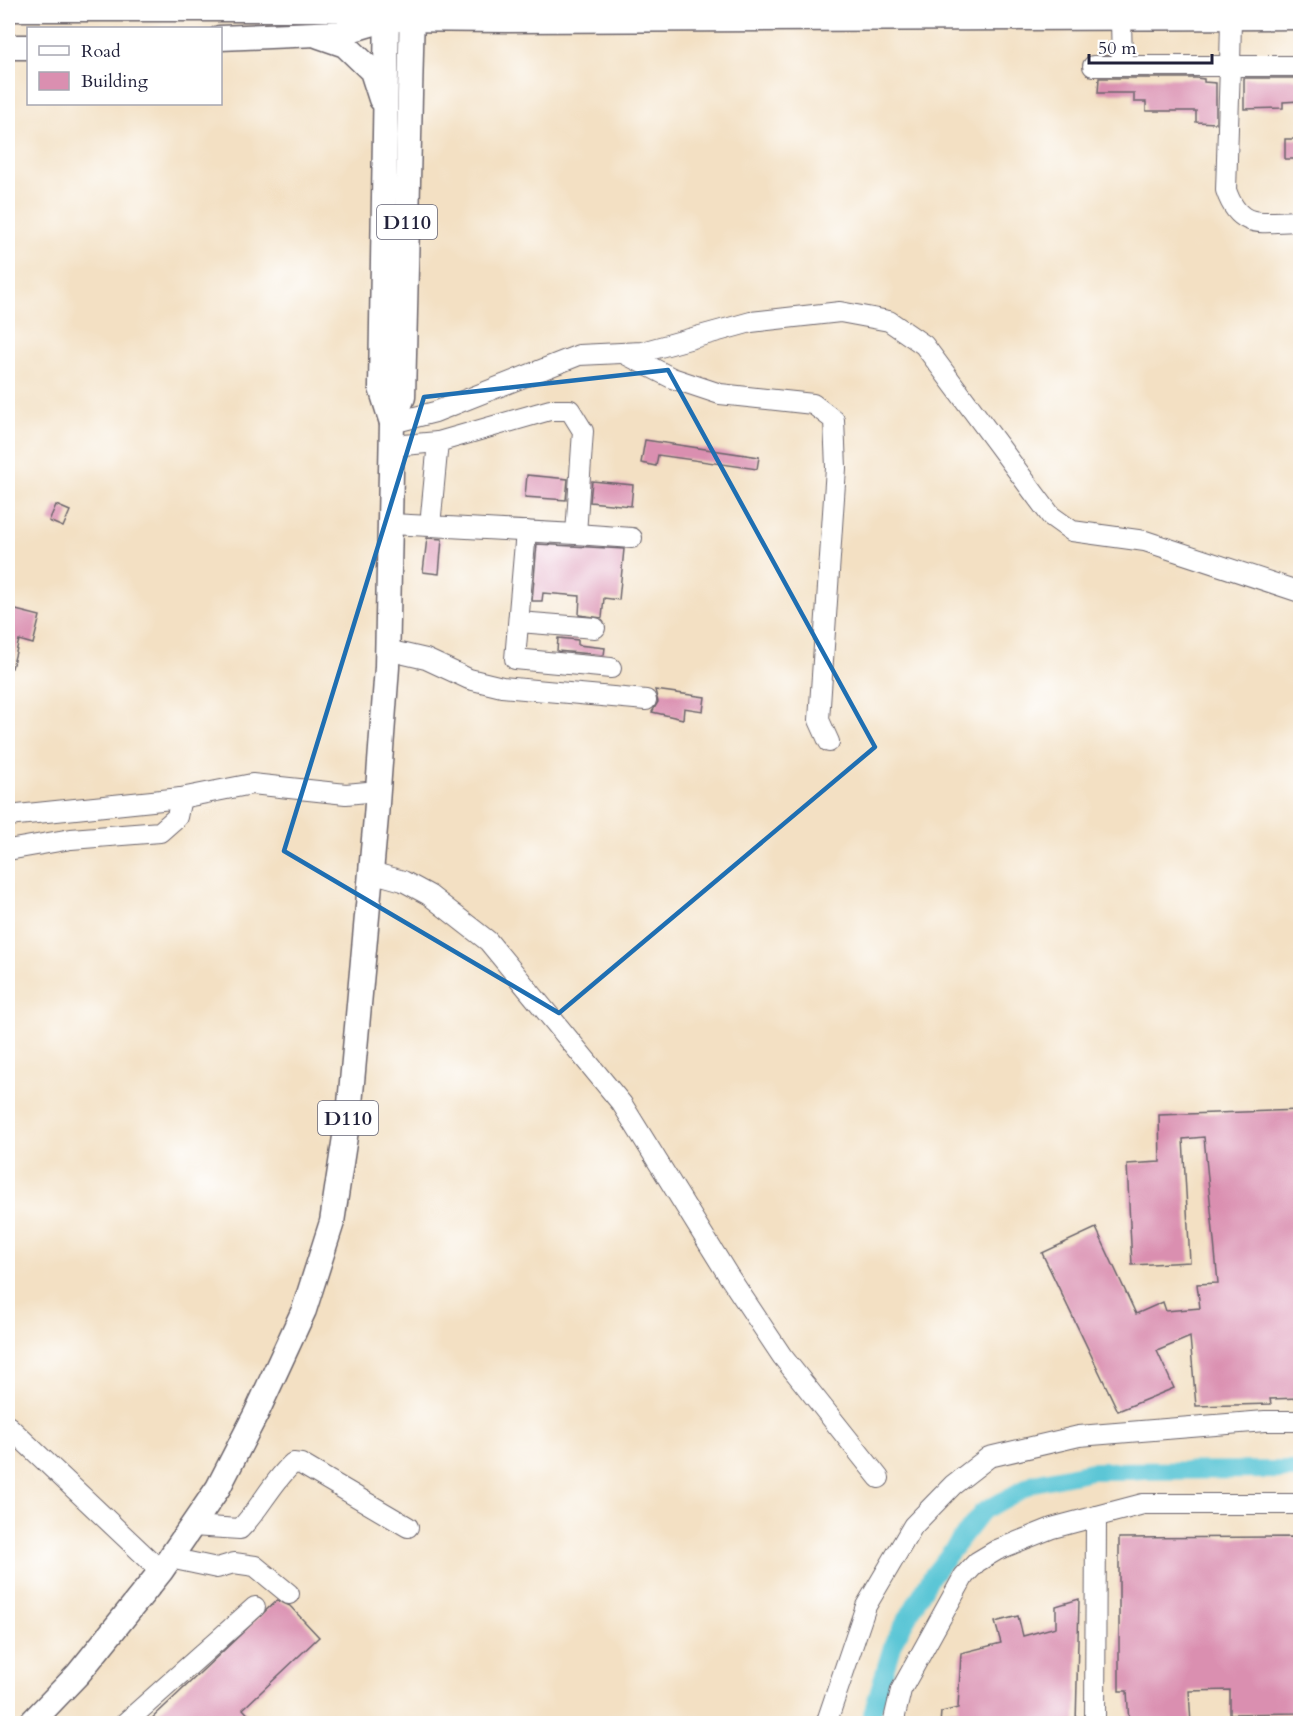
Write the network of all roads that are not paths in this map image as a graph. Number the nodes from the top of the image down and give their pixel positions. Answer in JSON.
{"nodes":[{"id":1,"x":313,"y":8,"type":"edge"},
{"id":2,"x":8,"y":9,"type":"edge"},
{"id":3,"x":387,"y":13,"type":"edge"},
{"id":4,"x":412,"y":13,"type":"edge"},
{"id":5,"x":1006,"y":13,"type":"edge"},
{"id":6,"x":1300,"y":17,"type":"edge"},
{"id":7,"x":1121,"y":18,"type":"junction"},
{"id":8,"x":1231,"y":18,"type":"junction"},
{"id":9,"x":314,"y":34,"type":"junction"},
{"id":10,"x":222,"y":39,"type":"edge"},
{"id":11,"x":27,"y":46,"type":"edge"},
{"id":12,"x":8,"y":47,"type":"edge"},
{"id":13,"x":1093,"y":66,"type":"dead end"},
{"id":14,"x":1122,"y":66,"type":"junction"},
{"id":15,"x":1230,"y":66,"type":"junction"},
{"id":16,"x":1300,"y":66,"type":"edge"},
{"id":17,"x":386,"y":112,"type":"junction"},
{"id":18,"x":1300,"y":221,"type":"edge"},
{"id":19,"x":625,"y":354,"type":"junction"},
{"id":20,"x":392,"y":434,"type":"junction"},
{"id":21,"x":438,"y":442,"type":"junction"},
{"id":22,"x":391,"y":524,"type":"junction"},
{"id":23,"x":430,"y":526,"type":"junction"},
{"id":24,"x":526,"y":531,"type":"junction"},
{"id":25,"x":576,"y":534,"type":"junction"},
{"id":26,"x":632,"y":538,"type":"dead end"},
{"id":27,"x":1300,"y":592,"type":"edge"},
{"id":28,"x":519,"y":622,"type":"junction"},
{"id":29,"x":596,"y":628,"type":"dead end"},
{"id":30,"x":387,"y":650,"type":"junction"},
{"id":31,"x":611,"y":668,"type":"dead end"},
{"id":32,"x":646,"y":700,"type":"dead end"},
{"id":33,"x":829,"y":742,"type":"dead end"},
{"id":34,"x":378,"y":791,"type":"junction"},
{"id":35,"x":181,"y":798,"type":"junction"},
{"id":36,"x":8,"y":816,"type":"edge"},
{"id":37,"x":8,"y":850,"type":"edge"},
{"id":38,"x":371,"y":872,"type":"junction"},
{"id":39,"x":1300,"y":1421,"type":"edge"},
{"id":40,"x":8,"y":1426,"type":"edge"},
{"id":41,"x":879,"y":1478,"type":"dead end"},
{"id":42,"x":1300,"y":1504,"type":"edge"},
{"id":43,"x":1096,"y":1516,"type":"junction"},
{"id":44,"x":192,"y":1526,"type":"junction"},
{"id":45,"x":408,"y":1527,"type":"dead end"},
{"id":46,"x":166,"y":1564,"type":"junction"},
{"id":47,"x":289,"y":1594,"type":"dead end"},
{"id":48,"x":255,"y":1607,"type":"dead end"},
{"id":49,"x":30,"y":1724,"type":"edge"},
{"id":50,"x":124,"y":1724,"type":"edge"},
{"id":51,"x":826,"y":1724,"type":"edge"},
{"id":52,"x":893,"y":1724,"type":"edge"},
{"id":53,"x":1095,"y":1724,"type":"edge"}],
"edges":[{"from":1,"to":2,"type":"main road"},
{"from":1,"to":3,"type":"main road"},
{"from":3,"to":4,"type":"main road"},
{"from":3,"to":9,"type":"main road"},
{"from":3,"to":17,"type":"main road","number":"D110"},
{"from":4,"to":5,"type":"main road"},
{"from":4,"to":20,"type":"main road","number":"D110"},
{"from":5,"to":7,"type":"main road"},
{"from":6,"to":8,"type":"main road"},
{"from":7,"to":8,"type":"main road"},
{"from":7,"to":14,"type":"street"},
{"from":8,"to":15,"type":"street"},
{"from":9,"to":10,"type":"main road"},
{"from":9,"to":17,"type":"main road"},
{"from":11,"to":12,"type":"main road"},
{"from":13,"to":14,"type":"street"},
{"from":14,"to":15,"type":"street"},
{"from":15,"to":16,"type":"street"},
{"from":15,"to":18,"type":"street"},
{"from":17,"to":20,"type":"main road","number":"D110"},
{"from":19,"to":20,"type":"street"},
{"from":19,"to":27,"type":"street"},
{"from":19,"to":33,"type":"street"},
{"from":20,"to":21,"type":"street"},
{"from":20,"to":22,"type":"main road","number":"D110"},
{"from":21,"to":23,"type":"street"},
{"from":21,"to":25,"type":"street"},
{"from":22,"to":23,"type":"street"},
{"from":22,"to":30,"type":"main road","number":"D110"},
{"from":23,"to":24,"type":"street"},
{"from":24,"to":25,"type":"street"},
{"from":24,"to":28,"type":"street"},
{"from":25,"to":26,"type":"street"},
{"from":28,"to":29,"type":"street"},
{"from":28,"to":31,"type":"street"},
{"from":30,"to":32,"type":"street"},
{"from":30,"to":34,"type":"main road","number":"D110"},
{"from":34,"to":35,"type":"street"},
{"from":34,"to":38,"type":"main road","number":"D110"},
{"from":35,"to":36,"type":"street"},
{"from":35,"to":37,"type":"street"},
{"from":38,"to":41,"type":"street"},
{"from":38,"to":44,"type":"main road","number":"D110"},
{"from":39,"to":51,"type":"street"},
{"from":40,"to":46,"type":"street"},
{"from":42,"to":43,"type":"street"},
{"from":43,"to":52,"type":"street"},
{"from":43,"to":53,"type":"street"},
{"from":44,"to":45,"type":"street"},
{"from":44,"to":46,"type":"main road","number":"D110"},
{"from":46,"to":47,"type":"street"},
{"from":46,"to":49,"type":"main road","number":"D110"},
{"from":48,"to":50,"type":"street"}]}
